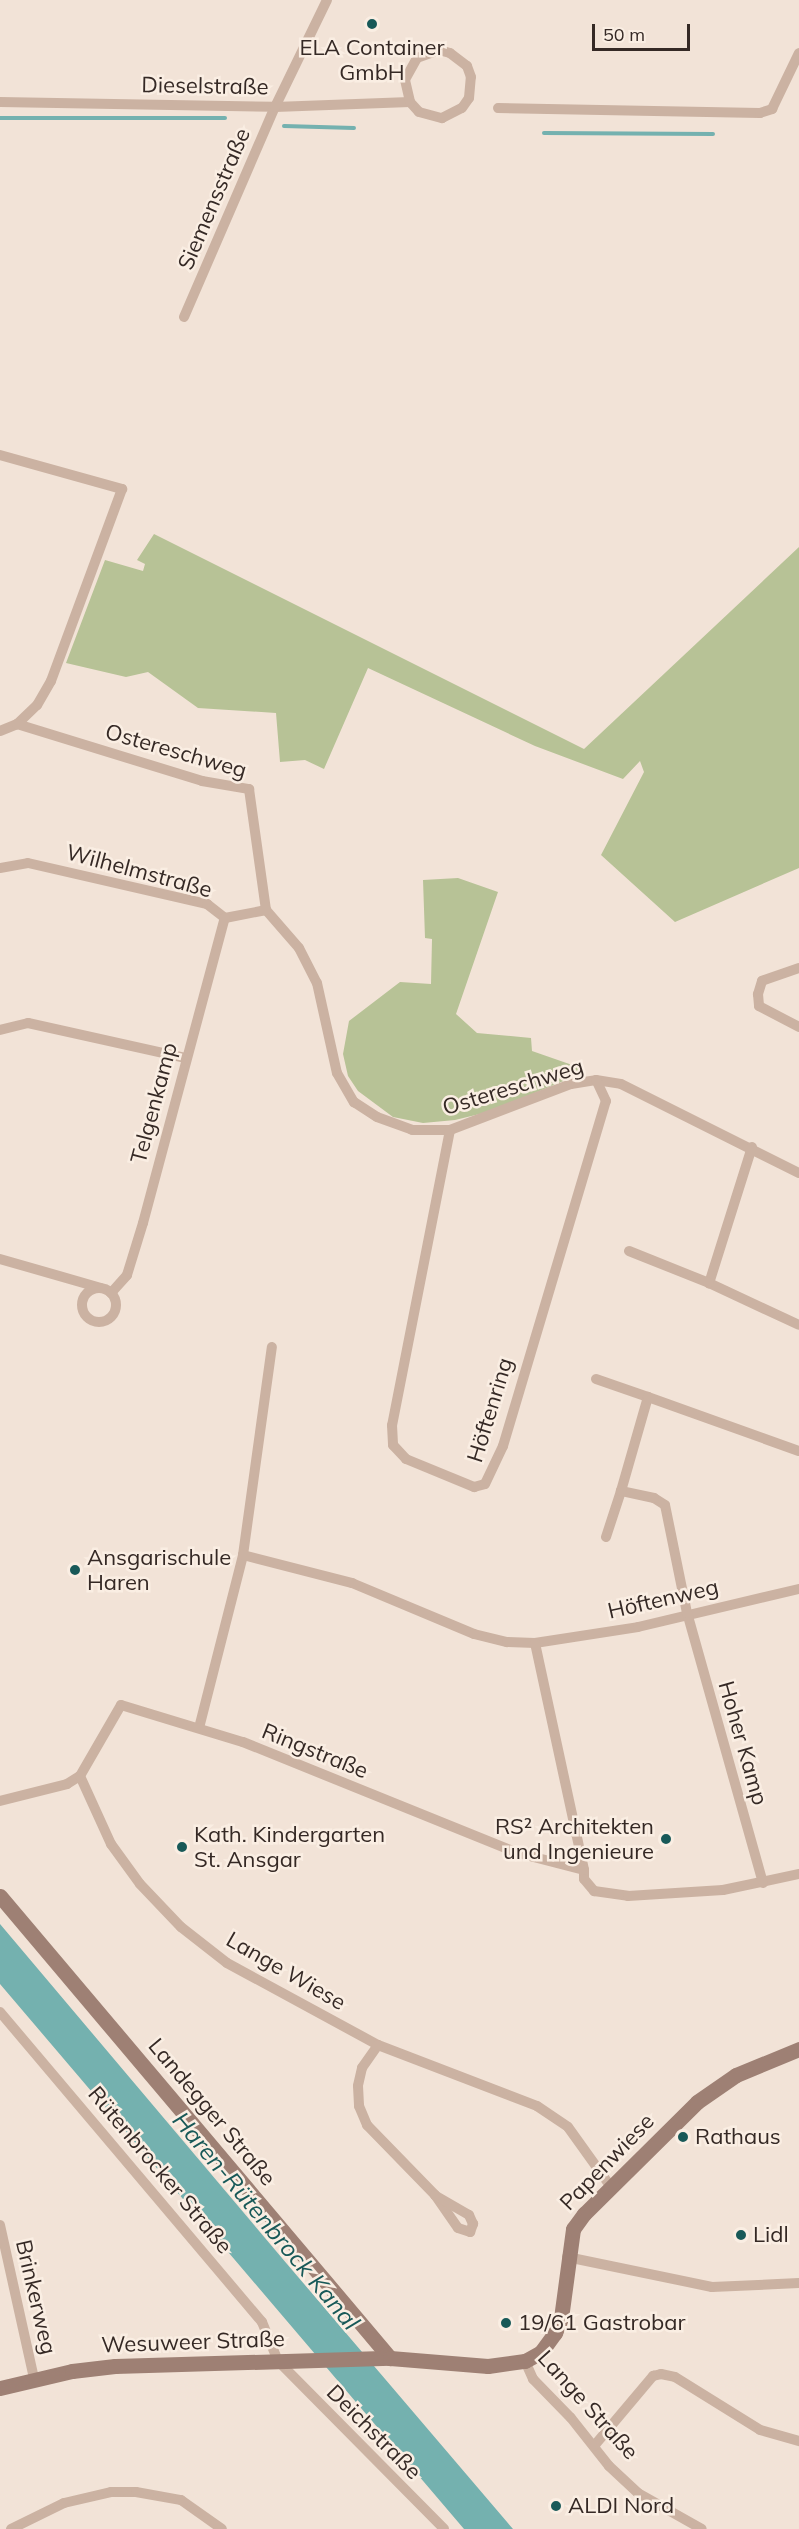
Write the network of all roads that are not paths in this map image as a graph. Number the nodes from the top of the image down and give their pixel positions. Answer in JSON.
{"nodes":[{"id":1,"x":327,"y":0,"type":"edge"},
{"id":2,"x":799,"y":53,"type":"edge"},
{"id":3,"x":0,"y":102,"type":"edge"},
{"id":4,"x":410,"y":102,"type":"junction"},
{"id":5,"x":275,"y":107,"type":"junction"},
{"id":6,"x":498,"y":108,"type":"dead end"},
{"id":7,"x":184,"y":317,"type":"dead end"},
{"id":8,"x":0,"y":455,"type":"edge"},
{"id":9,"x":17,"y":724,"type":"junction"},
{"id":10,"x":0,"y":731,"type":"edge"},
{"id":11,"x":0,"y":868,"type":"edge"},
{"id":12,"x":266,"y":910,"type":"junction"},
{"id":13,"x":225,"y":918,"type":"junction"},
{"id":14,"x":799,"y":968,"type":"edge"},
{"id":15,"x":799,"y":1027,"type":"edge"},
{"id":16,"x":0,"y":1030,"type":"edge"},
{"id":17,"x":186,"y":1058,"type":"junction"},
{"id":18,"x":596,"y":1080,"type":"junction"},
{"id":19,"x":450,"y":1130,"type":"junction"},
{"id":20,"x":752,"y":1147,"type":"junction"},
{"id":21,"x":799,"y":1173,"type":"edge"},
{"id":22,"x":629,"y":1251,"type":"dead end"},
{"id":23,"x":0,"y":1259,"type":"edge"},
{"id":24,"x":709,"y":1283,"type":"junction"},
{"id":25,"x":799,"y":1325,"type":"edge"},
{"id":26,"x":272,"y":1347,"type":"dead end"},
{"id":27,"x":596,"y":1379,"type":"dead end"},
{"id":28,"x":648,"y":1397,"type":"junction"},
{"id":29,"x":799,"y":1451,"type":"edge"},
{"id":30,"x":621,"y":1491,"type":"junction"},
{"id":31,"x":606,"y":1537,"type":"dead end"},
{"id":32,"x":243,"y":1555,"type":"junction"},
{"id":33,"x":799,"y":1589,"type":"edge"},
{"id":34,"x":687,"y":1613,"type":"junction"},
{"id":35,"x":536,"y":1643,"type":"junction"},
{"id":36,"x":199,"y":1728,"type":"junction"},
{"id":37,"x":80,"y":1776,"type":"junction"},
{"id":38,"x":0,"y":1801,"type":"edge"},
{"id":39,"x":584,"y":1870,"type":"junction"},
{"id":40,"x":799,"y":1874,"type":"edge"},
{"id":41,"x":763,"y":1883,"type":"junction"},
{"id":42,"x":0,"y":1896,"type":"edge"},
{"id":43,"x":0,"y":2012,"type":"edge"},
{"id":44,"x":378,"y":2044,"type":"junction"},
{"id":45,"x":799,"y":2049,"type":"edge"},
{"id":46,"x":611,"y":2187,"type":"junction"},
{"id":47,"x":435,"y":2195,"type":"dead end"},
{"id":48,"x":0,"y":2225,"type":"edge"},
{"id":49,"x":567,"y":2257,"type":"junction"},
{"id":50,"x":799,"y":2283,"type":"edge"},
{"id":51,"x":382,"y":2358,"type":"junction"},
{"id":52,"x":278,"y":2361,"type":"junction"},
{"id":53,"x":525,"y":2361,"type":"junction"},
{"id":54,"x":34,"y":2378,"type":"junction"},
{"id":55,"x":0,"y":2388,"type":"edge"},
{"id":56,"x":799,"y":2441,"type":"edge"},
{"id":57,"x":594,"y":2446,"type":"junction"},
{"id":58,"x":11,"y":2529,"type":"edge"},
{"id":59,"x":222,"y":2529,"type":"edge"},
{"id":60,"x":444,"y":2529,"type":"edge"},
{"id":61,"x":702,"y":2529,"type":"edge"}],
"edges":[{"from":1,"to":5,"type":"street","name":"Siemensstraße"},
{"from":2,"to":6,"type":"street"},
{"from":3,"to":5,"type":"street","name":"Dieselstraße"},
{"from":4,"to":4,"type":"street"},
{"from":4,"to":5,"type":"street","name":"Dieselstraße"},
{"from":5,"to":7,"type":"street","name":"Siemensstraße"},
{"from":8,"to":9,"type":"street"},
{"from":9,"to":10,"type":"street"},
{"from":9,"to":12,"type":"street","name":"Ostereschweg"},
{"from":11,"to":13,"type":"street","name":"Wilhelmstraße"},
{"from":12,"to":13,"type":"street","name":"Wilhelmstraße"},
{"from":12,"to":19,"type":"street","name":"Ostereschweg"},
{"from":13,"to":17,"type":"street","name":"Telgenkamp"},
{"from":14,"to":15,"type":"street"},
{"from":16,"to":17,"type":"street"},
{"from":17,"to":23,"type":"street","name":"Telgenkamp"},
{"from":18,"to":19,"type":"street","name":"Ostereschweg"},
{"from":18,"to":19,"type":"street","name":"Höftenring"},
{"from":18,"to":20,"type":"street","name":"Ostereschweg"},
{"from":20,"to":21,"type":"street","name":"Ostereschweg"},
{"from":20,"to":24,"type":"street"},
{"from":22,"to":24,"type":"street"},
{"from":24,"to":25,"type":"street"},
{"from":26,"to":32,"type":"street"},
{"from":27,"to":28,"type":"street"},
{"from":28,"to":29,"type":"street"},
{"from":28,"to":30,"type":"street"},
{"from":30,"to":31,"type":"street"},
{"from":30,"to":34,"type":"street","name":"Hoher Kamp"},
{"from":32,"to":35,"type":"street"},
{"from":32,"to":36,"type":"street"},
{"from":33,"to":34,"type":"street","name":"Höftenweg"},
{"from":34,"to":35,"type":"street","name":"Höftenweg"},
{"from":34,"to":41,"type":"street","name":"Hoher Kamp"},
{"from":35,"to":39,"type":"street"},
{"from":36,"to":37,"type":"street","name":"Ringstraße"},
{"from":36,"to":39,"type":"street","name":"Ringstraße"},
{"from":37,"to":38,"type":"street"},
{"from":37,"to":44,"type":"street","name":"Lange Wiese"},
{"from":39,"to":41,"type":"street"},
{"from":40,"to":41,"type":"street"},
{"from":42,"to":51,"type":"main road","name":"Landegger Straße"},
{"from":43,"to":52,"type":"street","name":"Rütenbrocker Straße"},
{"from":44,"to":46,"type":"street","name":"Lange Wiese"},
{"from":44,"to":47,"type":"street"},
{"from":45,"to":46,"type":"main road","name":"Papenwiese"},
{"from":46,"to":49,"type":"main road","name":"Papenwiese"},
{"from":48,"to":54,"type":"street","name":"Brinkerweg"},
{"from":49,"to":50,"type":"street"},
{"from":49,"to":53,"type":"main road","name":"Papenwiese"},
{"from":51,"to":52,"type":"main road","name":"Wesuweer Straße"},
{"from":51,"to":53,"type":"main road","name":"Lange Straße"},
{"from":52,"to":54,"type":"main road","name":"Wesuweer Straße"},
{"from":52,"to":60,"type":"street","name":"Deichstraße"},
{"from":53,"to":57,"type":"street","name":"Lange Straße"},
{"from":54,"to":55,"type":"main road","name":"Wesuweer Straße"},
{"from":56,"to":57,"type":"street"},
{"from":57,"to":61,"type":"street","name":"Lange Straße"},
{"from":58,"to":59,"type":"street"}]}
